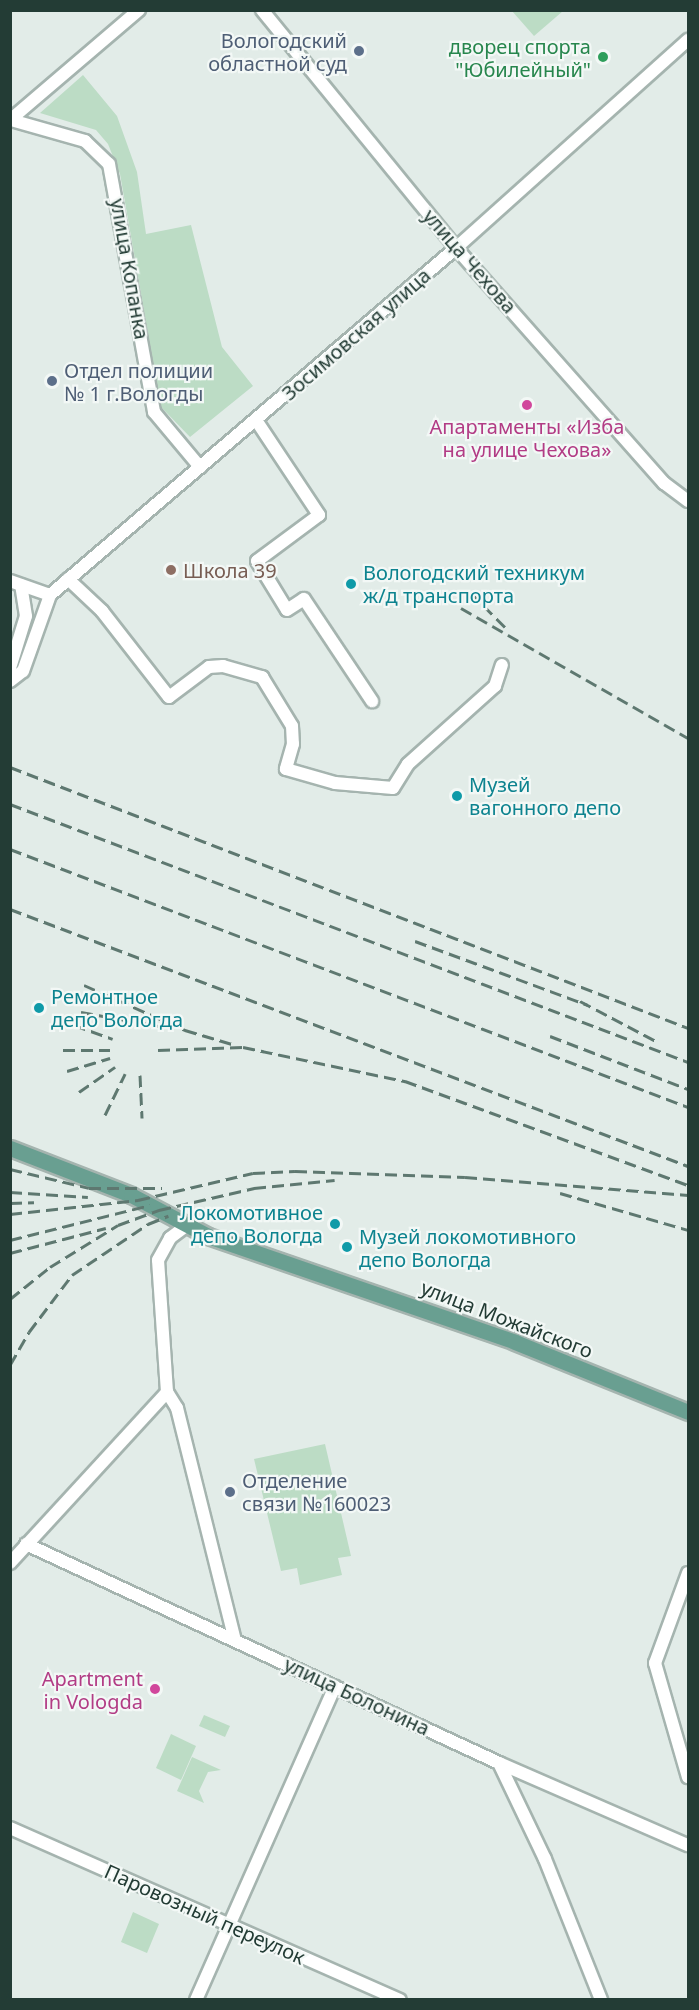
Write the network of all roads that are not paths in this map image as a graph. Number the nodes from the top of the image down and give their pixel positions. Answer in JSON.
{"nodes":[{"id":1,"x":139,"y":10,"type":"edge"},
{"id":2,"x":262,"y":10,"type":"edge"},
{"id":3,"x":688,"y":40,"type":"edge"},
{"id":4,"x":11,"y":120,"type":"edge"},
{"id":5,"x":456,"y":248,"type":"junction"},
{"id":6,"x":256,"y":420,"type":"junction"},
{"id":7,"x":201,"y":467,"type":"junction"},
{"id":8,"x":688,"y":501,"type":"edge"},
{"id":9,"x":68,"y":579,"type":"junction"},
{"id":10,"x":16,"y":583,"type":"edge"},
{"id":11,"x":50,"y":595,"type":"junction"},
{"id":12,"x":502,"y":665,"type":"dead end"},
{"id":13,"x":10,"y":668,"type":"edge"},
{"id":14,"x":10,"y":681,"type":"edge"},
{"id":15,"x":372,"y":701,"type":"dead end"},
{"id":16,"x":10,"y":1148,"type":"edge"},
{"id":17,"x":186,"y":1226,"type":"junction"},
{"id":18,"x":167,"y":1392,"type":"junction"},
{"id":19,"x":688,"y":1412,"type":"edge"},
{"id":20,"x":26,"y":1544,"type":"junction"},
{"id":21,"x":10,"y":1563,"type":"edge"},
{"id":22,"x":687,"y":1579,"type":"edge"},
{"id":23,"x":235,"y":1640,"type":"junction"},
{"id":24,"x":335,"y":1686,"type":"junction"},
{"id":25,"x":500,"y":1763,"type":"junction"},
{"id":26,"x":688,"y":1777,"type":"edge"},
{"id":27,"x":10,"y":1828,"type":"edge"},
{"id":28,"x":688,"y":1845,"type":"edge"},
{"id":29,"x":230,"y":1925,"type":"junction"},
{"id":30,"x":196,"y":2000,"type":"edge"},
{"id":31,"x":400,"y":2000,"type":"edge"},
{"id":32,"x":601,"y":2000,"type":"edge"}],
"edges":[{"from":1,"to":4,"type":"street"},
{"from":2,"to":5,"type":"street","name":"улица Чехова"},
{"from":3,"to":5,"type":"street","name":"Зосимовская улица"},
{"from":4,"to":7,"type":"street","name":"улица Копанка"},
{"from":5,"to":6,"type":"street","name":"Зосимовская улица"},
{"from":5,"to":8,"type":"street","name":"улица Чехова"},
{"from":6,"to":7,"type":"street","name":"Зосимовская улица"},
{"from":6,"to":15,"type":"street"},
{"from":7,"to":9,"type":"street","name":"Зосимовская улица"},
{"from":9,"to":11,"type":"street","name":"Зосимовская улица"},
{"from":9,"to":12,"type":"street"},
{"from":10,"to":11,"type":"street"},
{"from":10,"to":13,"type":"street"},
{"from":11,"to":14,"type":"street"},
{"from":16,"to":17,"type":"main road","name":"улица Можайского"},
{"from":17,"to":18,"type":"street"},
{"from":17,"to":19,"type":"main road","name":"улица Можайского"},
{"from":18,"to":20,"type":"street"},
{"from":18,"to":23,"type":"street"},
{"from":20,"to":21,"type":"street"},
{"from":20,"to":23,"type":"street","name":"улица Болонина"},
{"from":22,"to":26,"type":"street"},
{"from":23,"to":24,"type":"street","name":"улица Болонина"},
{"from":24,"to":25,"type":"street","name":"улица Болонина"},
{"from":24,"to":29,"type":"street"},
{"from":25,"to":28,"type":"street","name":"улица Болонина"},
{"from":25,"to":32,"type":"street"},
{"from":27,"to":29,"type":"street","name":"Паровозный переулок"},
{"from":29,"to":30,"type":"street"},
{"from":29,"to":31,"type":"street","name":"Паровозный переулок"}]}
